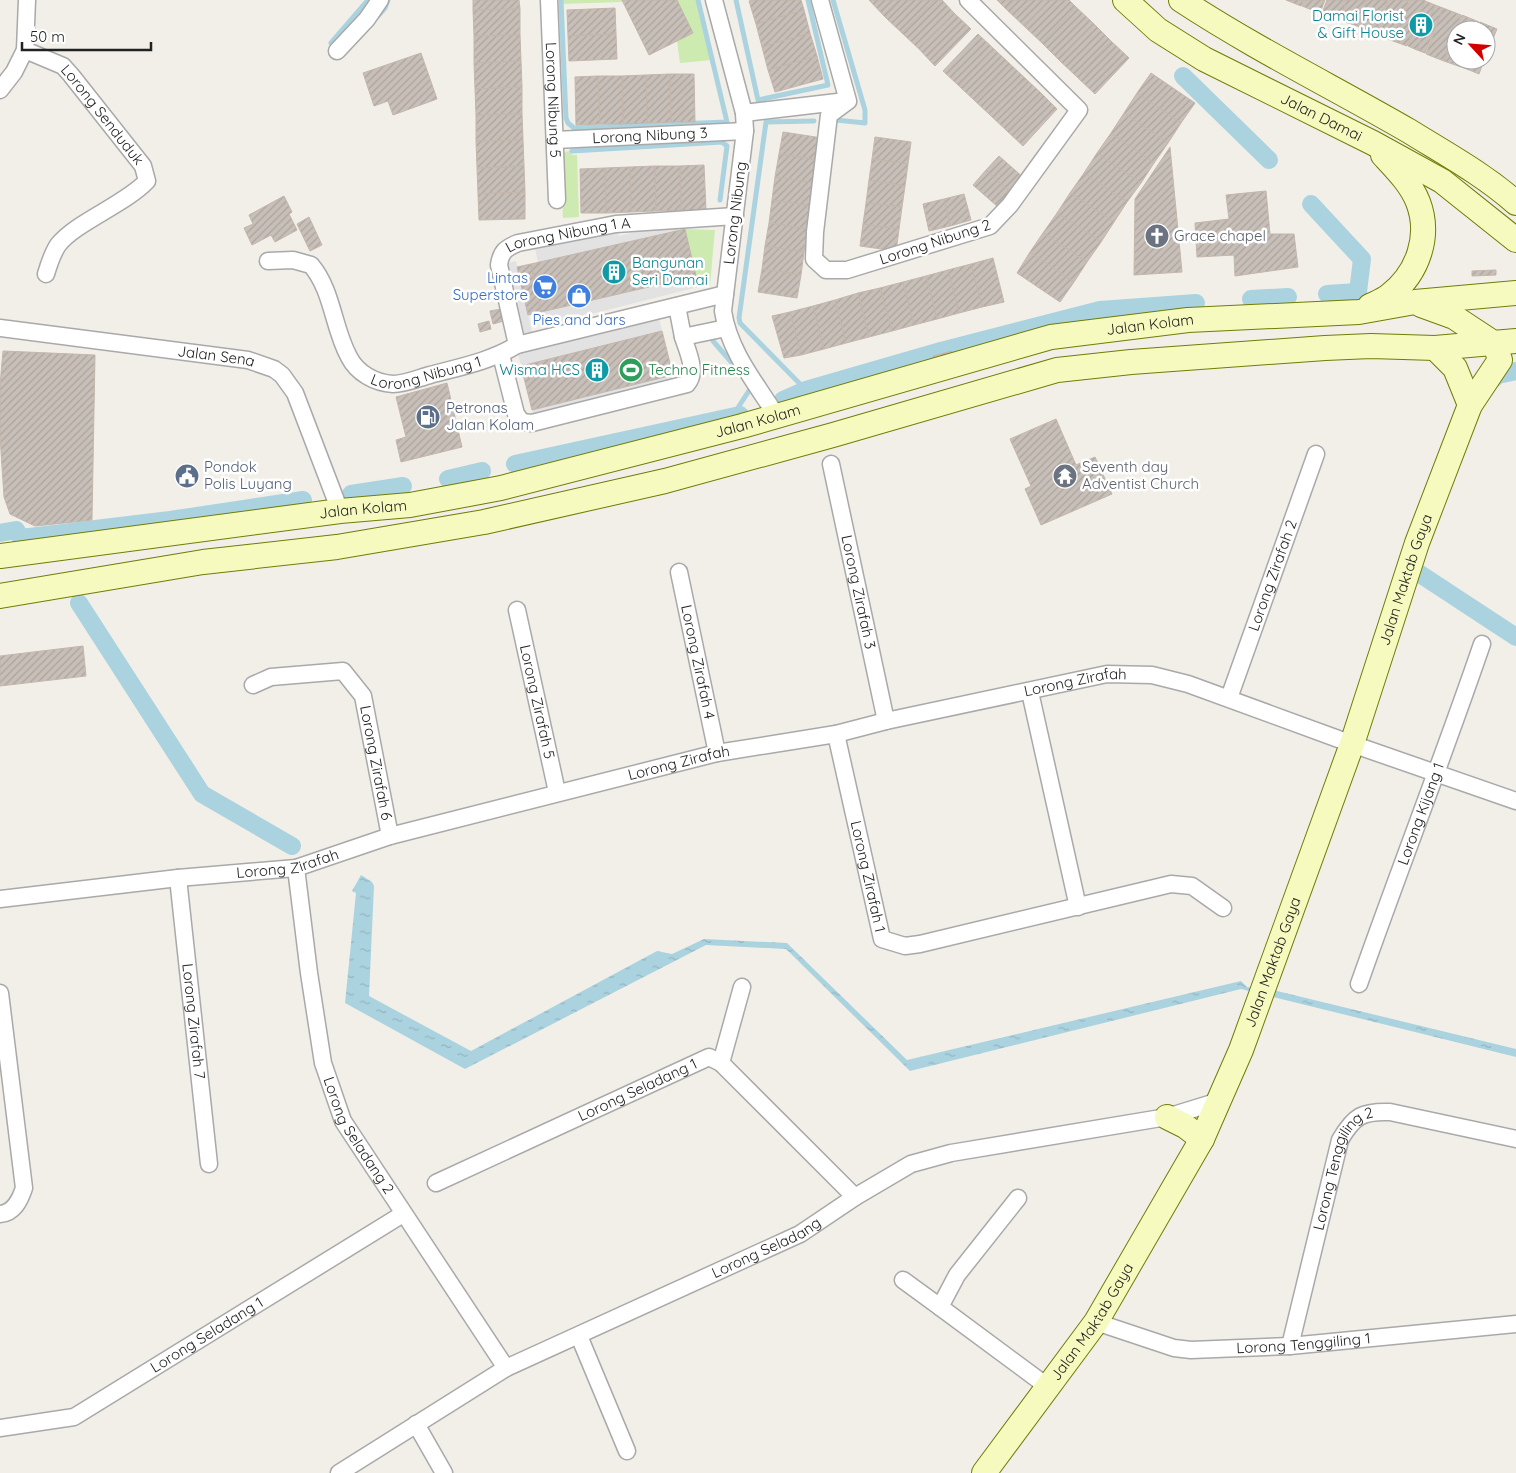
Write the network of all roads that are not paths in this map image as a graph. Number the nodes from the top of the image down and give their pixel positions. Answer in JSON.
{"nodes":[{"id":1,"x":27,"y":0,"type":"edge"},
{"id":2,"x":380,"y":0,"type":"edge"},
{"id":3,"x":549,"y":0,"type":"edge"},
{"id":4,"x":714,"y":0,"type":"edge"},
{"id":5,"x":820,"y":0,"type":"edge"},
{"id":6,"x":968,"y":0,"type":"edge"},
{"id":7,"x":1125,"y":0,"type":"edge"},
{"id":8,"x":1181,"y":0,"type":"edge"},
{"id":9,"x":25,"y":50,"type":"junction"},
{"id":10,"x":337,"y":51,"type":"dead end"},
{"id":11,"x":0,"y":90,"type":"edge"},
{"id":12,"x":845,"y":102,"type":"junction"},
{"id":13,"x":744,"y":113,"type":"junction"},
{"id":14,"x":745,"y":132,"type":"junction"},
{"id":15,"x":555,"y":140,"type":"junction"},
{"id":16,"x":1373,"y":143,"type":"junction"},
{"id":17,"x":1477,"y":172,"type":"junction"},
{"id":18,"x":1516,"y":193,"type":"edge"},
{"id":19,"x":557,"y":200,"type":"dead end"},
{"id":20,"x":1516,"y":203,"type":"edge"},
{"id":21,"x":735,"y":216,"type":"junction"},
{"id":22,"x":1516,"y":240,"type":"edge"},
{"id":23,"x":268,"y":261,"type":"dead end"},
{"id":24,"x":46,"y":274,"type":"dead end"},
{"id":25,"x":725,"y":294,"type":"junction"},
{"id":26,"x":1516,"y":294,"type":"edge"},
{"id":27,"x":1415,"y":302,"type":"junction"},
{"id":28,"x":677,"y":306,"type":"junction"},
{"id":29,"x":1359,"y":312,"type":"junction"},
{"id":30,"x":0,"y":328,"type":"edge"},
{"id":31,"x":726,"y":328,"type":"junction"},
{"id":32,"x":683,"y":336,"type":"junction"},
{"id":33,"x":1506,"y":342,"type":"edge"},
{"id":34,"x":517,"y":345,"type":"junction"},
{"id":35,"x":1435,"y":348,"type":"junction"},
{"id":36,"x":501,"y":355,"type":"junction"},
{"id":37,"x":1470,"y":405,"type":"junction"},
{"id":38,"x":776,"y":415,"type":"junction"},
{"id":39,"x":833,"y":435,"type":"junction"},
{"id":40,"x":1316,"y":454,"type":"dead end"},
{"id":41,"x":830,"y":464,"type":"dead end"},
{"id":42,"x":340,"y":511,"type":"junction"},
{"id":43,"x":380,"y":539,"type":"junction"},
{"id":44,"x":0,"y":556,"type":"edge"},
{"id":45,"x":679,"y":572,"type":"dead end"},
{"id":46,"x":0,"y":596,"type":"edge"},
{"id":47,"x":517,"y":610,"type":"dead end"},
{"id":48,"x":1482,"y":644,"type":"dead end"},
{"id":49,"x":252,"y":685,"type":"dead end"},
{"id":50,"x":1030,"y":692,"type":"junction"},
{"id":51,"x":1230,"y":698,"type":"junction"},
{"id":52,"x":886,"y":721,"type":"junction"},
{"id":53,"x":836,"y":734,"type":"junction"},
{"id":54,"x":1352,"y":744,"type":"junction"},
{"id":55,"x":717,"y":753,"type":"junction"},
{"id":56,"x":1438,"y":772,"type":"junction"},
{"id":57,"x":557,"y":792,"type":"junction"},
{"id":58,"x":1516,"y":801,"type":"edge"},
{"id":59,"x":390,"y":836,"type":"junction"},
{"id":60,"x":296,"y":868,"type":"junction"},
{"id":61,"x":178,"y":878,"type":"junction"},
{"id":62,"x":0,"y":899,"type":"edge"},
{"id":63,"x":1078,"y":908,"type":"junction"},
{"id":64,"x":1224,"y":908,"type":"dead end"},
{"id":65,"x":1359,"y":984,"type":"dead end"},
{"id":66,"x":742,"y":988,"type":"dead end"},
{"id":67,"x":0,"y":993,"type":"edge"},
{"id":68,"x":721,"y":1063,"type":"junction"},
{"id":69,"x":1219,"y":1101,"type":"junction"},
{"id":70,"x":1168,"y":1117,"type":"junction"},
{"id":71,"x":1202,"y":1139,"type":"junction"},
{"id":72,"x":1516,"y":1139,"type":"edge"},
{"id":73,"x":209,"y":1164,"type":"dead end"},
{"id":74,"x":436,"y":1183,"type":"dead end"},
{"id":75,"x":855,"y":1197,"type":"junction"},
{"id":76,"x":1018,"y":1198,"type":"dead end"},
{"id":77,"x":0,"y":1214,"type":"edge"},
{"id":78,"x":403,"y":1214,"type":"junction"},
{"id":79,"x":903,"y":1280,"type":"dead end"},
{"id":80,"x":940,"y":1307,"type":"junction"},
{"id":81,"x":1096,"y":1322,"type":"junction"},
{"id":82,"x":1516,"y":1324,"type":"edge"},
{"id":83,"x":579,"y":1336,"type":"junction"},
{"id":84,"x":1290,"y":1346,"type":"junction"},
{"id":85,"x":506,"y":1368,"type":"junction"},
{"id":86,"x":1048,"y":1387,"type":"junction"},
{"id":87,"x":416,"y":1424,"type":"junction"},
{"id":88,"x":0,"y":1428,"type":"edge"},
{"id":89,"x":627,"y":1451,"type":"dead end"},
{"id":90,"x":340,"y":1473,"type":"edge"},
{"id":91,"x":444,"y":1473,"type":"edge"},
{"id":92,"x":984,"y":1473,"type":"edge"}],
"edges":[{"from":1,"to":9,"type":"street"},
{"from":2,"to":10,"type":"street"},
{"from":3,"to":15,"type":"street","name":"Lorong Nibung 5"},
{"from":4,"to":13,"type":"street","name":"Lorong Nibung"},
{"from":5,"to":12,"type":"street"},
{"from":6,"to":12,"type":"street","name":"Lorong Nibung 2"},
{"from":7,"to":16,"type":"main road","name":"Jalan Damai"},
{"from":8,"to":17,"type":"main road","name":"Jalan Damai"},
{"from":9,"to":11,"type":"street"},
{"from":9,"to":24,"type":"street","name":"Lorong Senduduk"},
{"from":12,"to":13,"type":"street"},
{"from":13,"to":14,"type":"street","name":"Lorong Nibung"},
{"from":14,"to":15,"type":"street","name":"Lorong Nibung 3"},
{"from":14,"to":21,"type":"street","name":"Lorong Nibung"},
{"from":15,"to":19,"type":"street","name":"Lorong Nibung 5"},
{"from":16,"to":22,"type":"main road","name":"Jalan Damai"},
{"from":16,"to":29,"type":"main road"},
{"from":17,"to":18,"type":"main road"},
{"from":17,"to":20,"type":"main road","name":"Jalan Damai"},
{"from":21,"to":25,"type":"street","name":"Lorong Nibung"},
{"from":21,"to":34,"type":"street","name":"Lorong Nibung 1 A"},
{"from":23,"to":36,"type":"street","name":"Lorong Nibung 1"},
{"from":25,"to":28,"type":"street"},
{"from":25,"to":31,"type":"street","name":"Lorong Nibung"},
{"from":26,"to":27,"type":"main road","name":"Jalan Kolam"},
{"from":27,"to":29,"type":"main road","name":"Jalan Kolam"},
{"from":27,"to":33,"type":"main road"},
{"from":28,"to":32,"type":"street"},
{"from":28,"to":34,"type":"street"},
{"from":29,"to":38,"type":"main road","name":"Jalan Kolam"},
{"from":30,"to":42,"type":"street","name":"Jalan Sena"},
{"from":31,"to":32,"type":"street"},
{"from":31,"to":38,"type":"street","name":"Lorong Nibung"},
{"from":32,"to":36,"type":"street","name":"Lorong Nibung 1"},
{"from":33,"to":35,"type":"main road","name":"Jalan Kolam"},
{"from":33,"to":37,"type":"main road","name":"Jalan Maktab Gaya"},
{"from":34,"to":36,"type":"street"},
{"from":35,"to":37,"type":"main road"},
{"from":35,"to":39,"type":"main road","name":"Jalan Kolam"},
{"from":37,"to":54,"type":"main road","name":"Jalan Maktab Gaya"},
{"from":38,"to":39,"type":"main road"},
{"from":38,"to":42,"type":"main road","name":"Jalan Kolam"},
{"from":39,"to":43,"type":"main road","name":"Jalan Kolam"},
{"from":40,"to":51,"type":"street","name":"Lorong Zirafah 2"},
{"from":41,"to":52,"type":"street","name":"Lorong Zirafah 3"},
{"from":42,"to":43,"type":"main road"},
{"from":42,"to":44,"type":"main road","name":"Jalan Kolam"},
{"from":43,"to":46,"type":"main road","name":"Jalan Kolam"},
{"from":45,"to":55,"type":"street","name":"Lorong Zirafah 4"},
{"from":47,"to":57,"type":"street","name":"Lorong Zirafah 5"},
{"from":48,"to":56,"type":"street","name":"Lorong Kijang 1"},
{"from":49,"to":59,"type":"street","name":"Lorong Zirafah 6"},
{"from":50,"to":51,"type":"street","name":"Lorong Zirafah"},
{"from":50,"to":52,"type":"street","name":"Lorong Zirafah"},
{"from":50,"to":63,"type":"street"},
{"from":51,"to":54,"type":"street","name":"Lorong Zirafah"},
{"from":52,"to":53,"type":"street","name":"Lorong Zirafah"},
{"from":53,"to":55,"type":"street","name":"Lorong Zirafah"},
{"from":53,"to":63,"type":"street","name":"Lorong Zirafah 1"},
{"from":54,"to":56,"type":"street","name":"Lorong Zirafah"},
{"from":54,"to":69,"type":"main road","name":"Jalan Maktab Gaya"},
{"from":55,"to":57,"type":"street","name":"Lorong Zirafah"},
{"from":56,"to":58,"type":"street","name":"Lorong Zirafah"},
{"from":56,"to":65,"type":"street","name":"Lorong Kijang 1"},
{"from":57,"to":59,"type":"street","name":"Lorong Zirafah"},
{"from":59,"to":60,"type":"street","name":"Lorong Zirafah"},
{"from":60,"to":61,"type":"street","name":"Lorong Zirafah"},
{"from":60,"to":78,"type":"street","name":"Lorong Seladang 2"},
{"from":61,"to":62,"type":"street","name":"Lorong Zirafah"},
{"from":61,"to":73,"type":"street","name":"Lorong Zirafah 7"},
{"from":63,"to":64,"type":"street","name":"Lorong Zirafah 1"},
{"from":66,"to":68,"type":"street"},
{"from":67,"to":77,"type":"street"},
{"from":68,"to":74,"type":"street","name":"Lorong Seladang 1"},
{"from":68,"to":75,"type":"street","name":"Lorong Seladang 1"},
{"from":69,"to":70,"type":"street","name":"Lorong Seladang"},
{"from":69,"to":71,"type":"main road","name":"Jalan Maktab Gaya"},
{"from":70,"to":71,"type":"main road"},
{"from":70,"to":75,"type":"street","name":"Lorong Seladang"},
{"from":71,"to":81,"type":"main road","name":"Jalan Maktab Gaya"},
{"from":72,"to":84,"type":"street","name":"Lorong Tenggiling 2"},
{"from":75,"to":83,"type":"street","name":"Lorong Seladang"},
{"from":76,"to":80,"type":"street"},
{"from":78,"to":85,"type":"street","name":"Lorong Seladang 2"},
{"from":78,"to":88,"type":"street","name":"Lorong Seladang 1"},
{"from":79,"to":80,"type":"street"},
{"from":80,"to":86,"type":"street"},
{"from":81,"to":84,"type":"street","name":"Lorong Tenggiling 1"},
{"from":81,"to":86,"type":"main road","name":"Jalan Maktab Gaya"},
{"from":82,"to":84,"type":"street","name":"Lorong Tenggiling 1"},
{"from":83,"to":85,"type":"street","name":"Lorong Seladang"},
{"from":83,"to":89,"type":"street"},
{"from":85,"to":87,"type":"street","name":"Lorong Seladang"},
{"from":86,"to":92,"type":"main road","name":"Jalan Maktab Gaya"},
{"from":87,"to":90,"type":"street","name":"Lorong Seladang"},
{"from":87,"to":91,"type":"street"}]}
